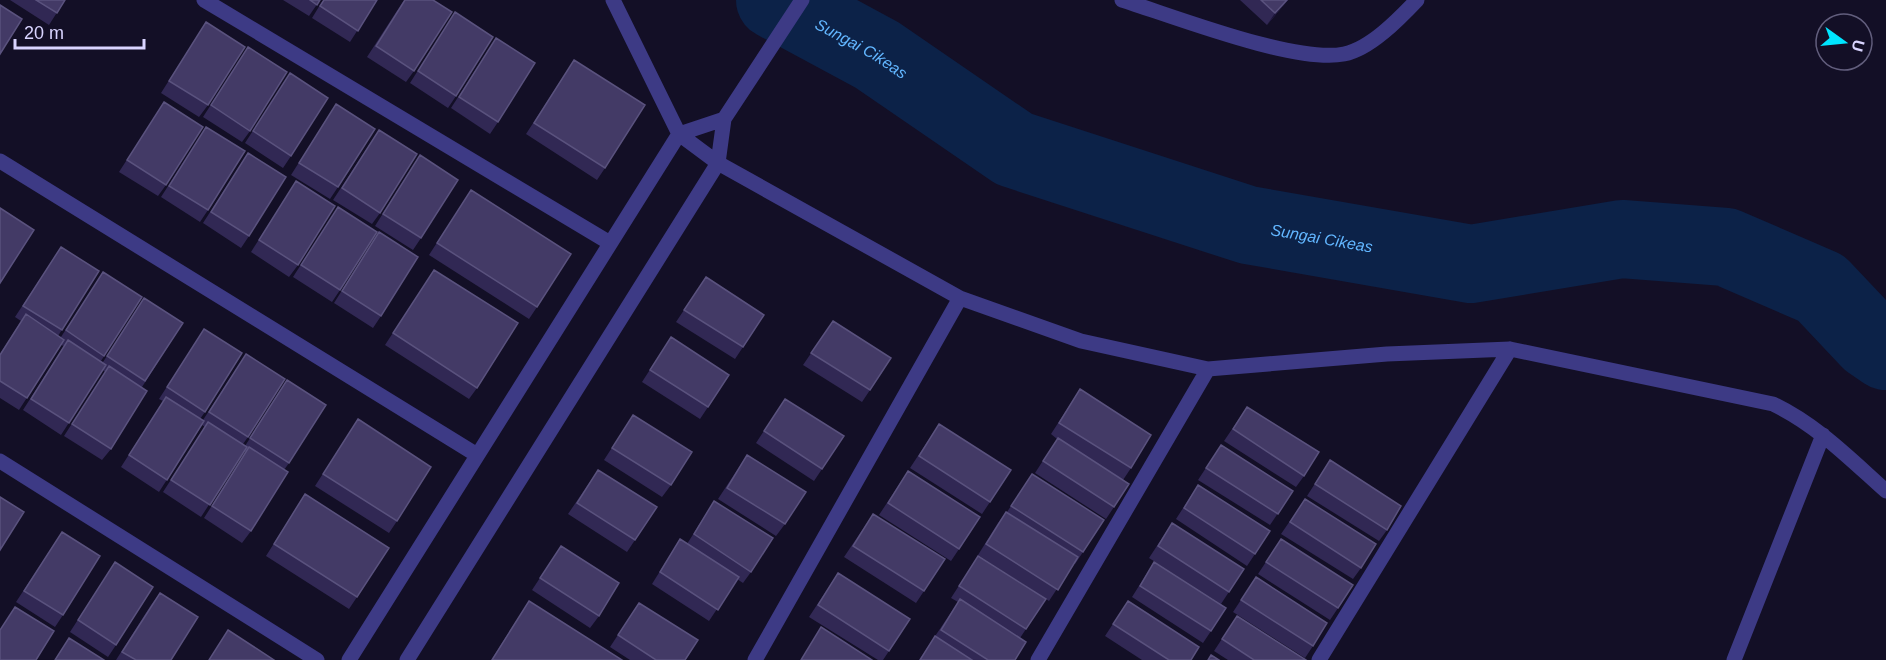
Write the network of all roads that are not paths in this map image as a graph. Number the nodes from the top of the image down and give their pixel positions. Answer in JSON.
{"nodes":[{"id":1,"x":204,"y":0,"type":"edge"},
{"id":2,"x":613,"y":0,"type":"edge"},
{"id":3,"x":802,"y":0,"type":"edge"},
{"id":4,"x":1122,"y":0,"type":"edge"},
{"id":5,"x":1417,"y":0,"type":"edge"},
{"id":6,"x":724,"y":120,"type":"junction"},
{"id":7,"x":678,"y":134,"type":"junction"},
{"id":8,"x":0,"y":161,"type":"edge"},
{"id":9,"x":718,"y":163,"type":"junction"},
{"id":10,"x":610,"y":243,"type":"junction"},
{"id":11,"x":960,"y":298,"type":"junction"},
{"id":12,"x":1510,"y":349,"type":"junction"},
{"id":13,"x":1208,"y":369,"type":"junction"},
{"id":14,"x":1823,"y":435,"type":"junction"},
{"id":15,"x":477,"y":455,"type":"junction"},
{"id":16,"x":0,"y":461,"type":"edge"},
{"id":17,"x":1886,"y":491,"type":"edge"},
{"id":18,"x":317,"y":660,"type":"edge"},
{"id":19,"x":349,"y":660,"type":"edge"},
{"id":20,"x":407,"y":660,"type":"edge"},
{"id":21,"x":755,"y":660,"type":"edge"},
{"id":22,"x":1038,"y":660,"type":"edge"},
{"id":23,"x":1319,"y":660,"type":"edge"},
{"id":24,"x":1734,"y":660,"type":"edge"}],
"edges":[{"from":1,"to":10,"type":"street"},
{"from":2,"to":7,"type":"street"},
{"from":3,"to":6,"type":"street"},
{"from":4,"to":5,"type":"street"},
{"from":6,"to":7,"type":"street"},
{"from":6,"to":9,"type":"street"},
{"from":7,"to":9,"type":"street"},
{"from":7,"to":10,"type":"street"},
{"from":8,"to":15,"type":"street"},
{"from":9,"to":11,"type":"street"},
{"from":9,"to":20,"type":"street"},
{"from":10,"to":15,"type":"street"},
{"from":11,"to":13,"type":"street"},
{"from":11,"to":21,"type":"street"},
{"from":12,"to":13,"type":"street"},
{"from":12,"to":14,"type":"street"},
{"from":12,"to":23,"type":"street"},
{"from":13,"to":22,"type":"street"},
{"from":14,"to":17,"type":"street"},
{"from":14,"to":24,"type":"street"},
{"from":15,"to":19,"type":"street"},
{"from":16,"to":18,"type":"street"}]}
